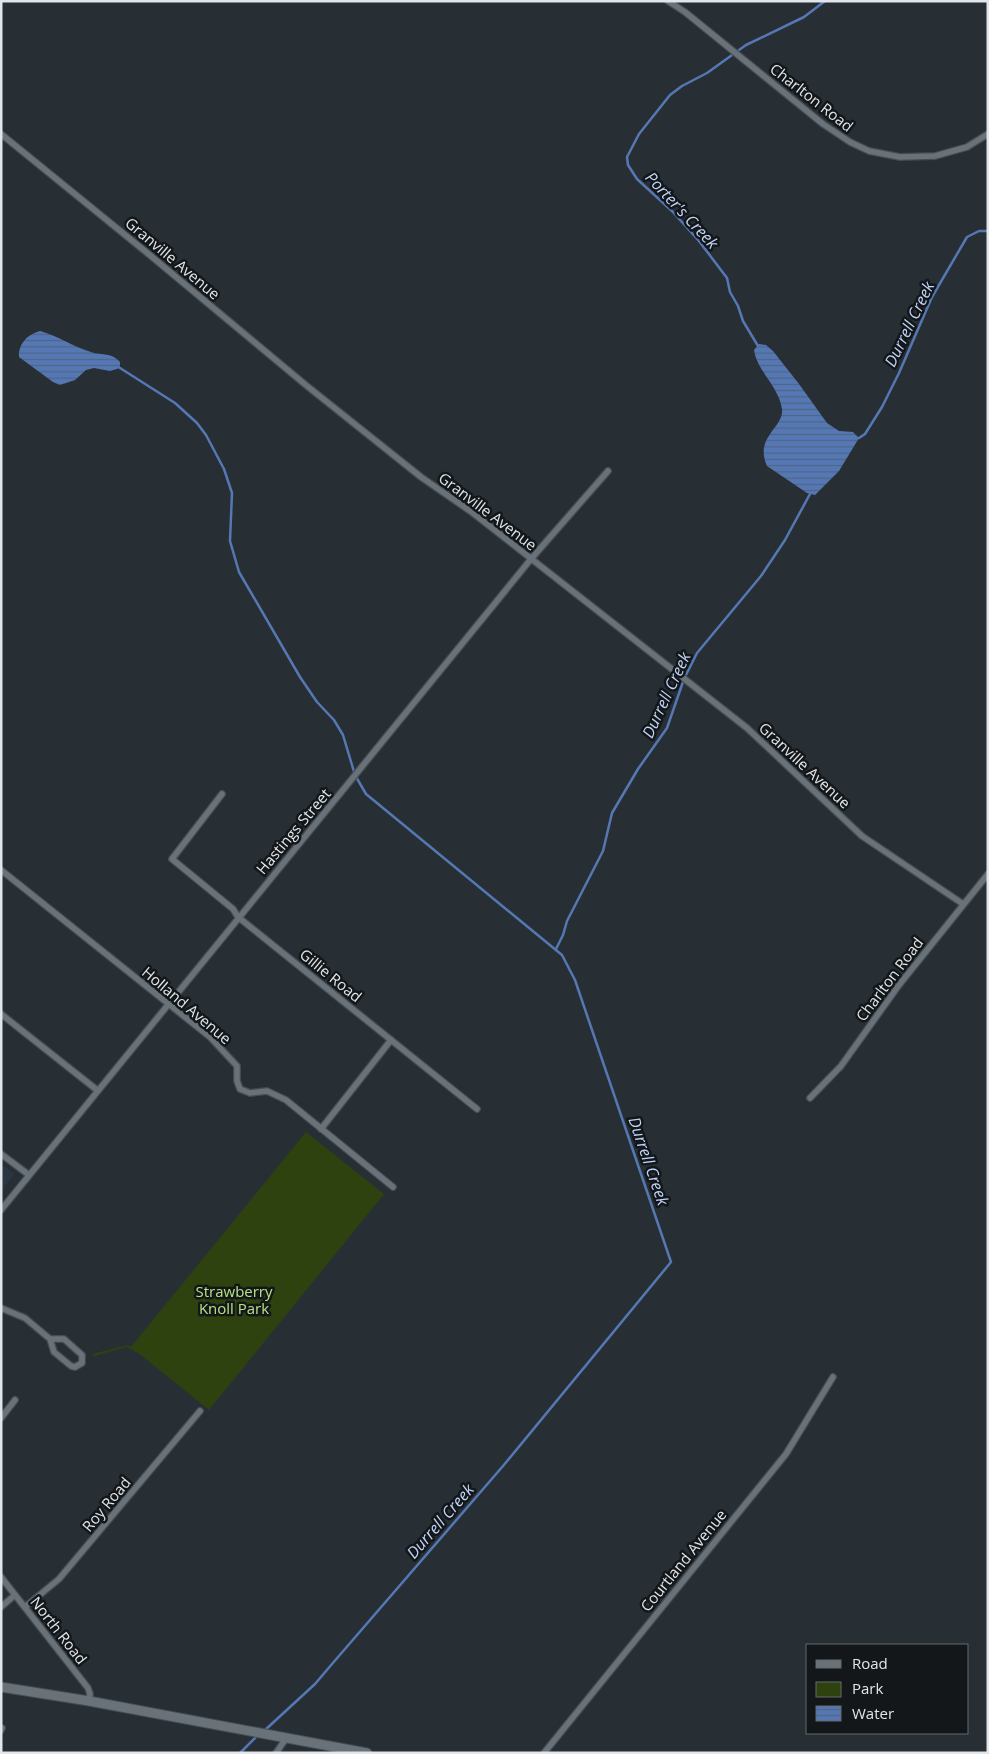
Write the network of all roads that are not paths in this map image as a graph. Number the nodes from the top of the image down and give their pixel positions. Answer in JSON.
{"nodes":[{"id":1,"x":668,"y":1,"type":"edge"},
{"id":2,"x":1,"y":134,"type":"edge"},
{"id":3,"x":988,"y":134,"type":"edge"},
{"id":4,"x":608,"y":471,"type":"dead end"},
{"id":5,"x":531,"y":559,"type":"junction"},
{"id":6,"x":222,"y":794,"type":"dead end"},
{"id":7,"x":1,"y":870,"type":"edge"},
{"id":8,"x":988,"y":874,"type":"edge"},
{"id":9,"x":963,"y":904,"type":"junction"},
{"id":10,"x":238,"y":917,"type":"junction"},
{"id":11,"x":167,"y":1004,"type":"junction"},
{"id":12,"x":1,"y":1014,"type":"edge"},
{"id":13,"x":391,"y":1040,"type":"junction"},
{"id":14,"x":98,"y":1090,"type":"junction"},
{"id":15,"x":810,"y":1098,"type":"dead end"},
{"id":16,"x":477,"y":1108,"type":"dead end"},
{"id":17,"x":321,"y":1128,"type":"junction"},
{"id":18,"x":1,"y":1154,"type":"edge"},
{"id":19,"x":29,"y":1175,"type":"junction"},
{"id":20,"x":393,"y":1187,"type":"dead end"},
{"id":21,"x":1,"y":1210,"type":"edge"},
{"id":22,"x":1,"y":1308,"type":"edge"},
{"id":23,"x":50,"y":1339,"type":"junction"},
{"id":24,"x":833,"y":1377,"type":"dead end"},
{"id":25,"x":15,"y":1400,"type":"dead end"},
{"id":26,"x":200,"y":1411,"type":"dead end"},
{"id":27,"x":1,"y":1418,"type":"edge"},
{"id":28,"x":1,"y":1577,"type":"edge"},
{"id":29,"x":15,"y":1595,"type":"junction"},
{"id":30,"x":1,"y":1606,"type":"edge"},
{"id":31,"x":25,"y":1607,"type":"junction"},
{"id":32,"x":1,"y":1686,"type":"edge"},
{"id":33,"x":89,"y":1701,"type":"junction"},
{"id":34,"x":286,"y":1737,"type":"junction"},
{"id":35,"x":276,"y":1753,"type":"edge"},
{"id":36,"x":367,"y":1753,"type":"edge"},
{"id":37,"x":544,"y":1753,"type":"edge"}],
"edges":[{"from":1,"to":3,"type":"street","name":"Charlton Road"},
{"from":2,"to":5,"type":"street","name":"Granville Avenue"},
{"from":4,"to":5,"type":"street","name":"Hastings Street"},
{"from":5,"to":9,"type":"street","name":"Granville Avenue"},
{"from":5,"to":10,"type":"street","name":"Hastings Street"},
{"from":6,"to":10,"type":"street","name":"Gillie Road"},
{"from":7,"to":11,"type":"street","name":"Holland Avenue"},
{"from":8,"to":9,"type":"street","name":"Charlton Road"},
{"from":9,"to":15,"type":"street","name":"Charlton Road"},
{"from":10,"to":11,"type":"street","name":"Hastings Street"},
{"from":10,"to":13,"type":"street","name":"Gillie Road"},
{"from":11,"to":14,"type":"street","name":"Hastings Street"},
{"from":11,"to":17,"type":"street","name":"Holland Avenue"},
{"from":12,"to":14,"type":"street"},
{"from":13,"to":16,"type":"street","name":"Gillie Road"},
{"from":13,"to":17,"type":"street"},
{"from":14,"to":19,"type":"street","name":"Hastings Street"},
{"from":17,"to":20,"type":"street","name":"Holland Avenue"},
{"from":18,"to":19,"type":"street"},
{"from":19,"to":21,"type":"street","name":"Hastings Street"},
{"from":22,"to":23,"type":"street"},
{"from":23,"to":23,"type":"street"},
{"from":24,"to":37,"type":"street","name":"Courtland Avenue"},
{"from":25,"to":27,"type":"street"},
{"from":26,"to":31,"type":"street","name":"Roy Road"},
{"from":28,"to":29,"type":"street","name":"North Road"},
{"from":29,"to":30,"type":"street"},
{"from":29,"to":31,"type":"street","name":"North Road"},
{"from":31,"to":33,"type":"street","name":"North Road"},
{"from":32,"to":33,"type":"main road"},
{"from":33,"to":34,"type":"main road"},
{"from":34,"to":35,"type":"street"},
{"from":34,"to":36,"type":"main road"}]}
